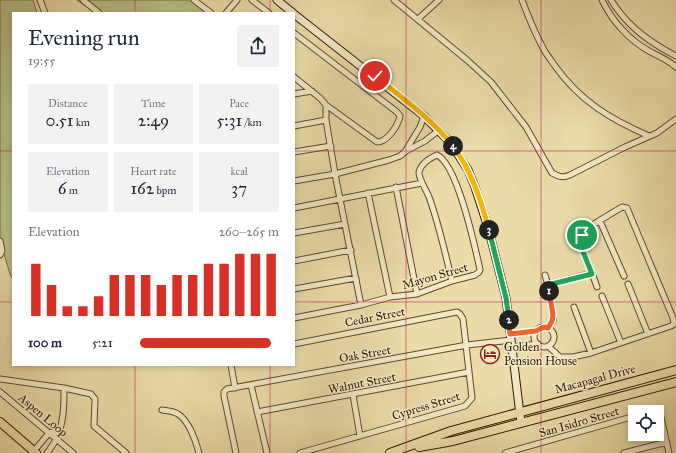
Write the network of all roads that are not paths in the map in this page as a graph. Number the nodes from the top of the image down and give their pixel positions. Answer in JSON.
{"nodes":[{"id":1,"x":40,"y":0,"type":"edge"},
{"id":2,"x":83,"y":0,"type":"edge"},
{"id":3,"x":194,"y":0,"type":"edge"},
{"id":4,"x":237,"y":0,"type":"edge"},
{"id":5,"x":252,"y":0,"type":"edge"},
{"id":6,"x":277,"y":0,"type":"edge"},
{"id":7,"x":394,"y":0,"type":"edge"},
{"id":8,"x":439,"y":0,"type":"edge"},
{"id":9,"x":522,"y":0,"type":"edge"},
{"id":10,"x":602,"y":0,"type":"edge"},
{"id":11,"x":611,"y":0,"type":"edge"},
{"id":12,"x":45,"y":12,"type":"edge"},
{"id":13,"x":98,"y":12,"type":"edge"},
{"id":14,"x":210,"y":12,"type":"edge"},
{"id":15,"x":227,"y":12,"type":"edge"},
{"id":16,"x":267,"y":12,"type":"edge"},
{"id":17,"x":293,"y":12,"type":"edge"},
{"id":18,"x":295,"y":14,"type":"edge"},
{"id":19,"x":418,"y":19,"type":"junction"},
{"id":20,"x":295,"y":34,"type":"edge"},
{"id":21,"x":676,"y":56,"type":"edge"},
{"id":22,"x":676,"y":67,"type":"edge"},
{"id":23,"x":295,"y":78,"type":"edge"},
{"id":24,"x":312,"y":91,"type":"junction"},
{"id":25,"x":295,"y":94,"type":"edge"},
{"id":26,"x":326,"y":105,"type":"junction"},
{"id":27,"x":424,"y":116,"type":"junction"},
{"id":28,"x":676,"y":119,"type":"edge"},
{"id":29,"x":326,"y":120,"type":"junction"},
{"id":30,"x":295,"y":126,"type":"edge"},
{"id":31,"x":439,"y":130,"type":"junction"},
{"id":32,"x":649,"y":136,"type":"junction"},
{"id":33,"x":331,"y":146,"type":"junction"},
{"id":34,"x":406,"y":151,"type":"junction"},
{"id":35,"x":295,"y":152,"type":"edge"},
{"id":36,"x":335,"y":174,"type":"junction"},
{"id":37,"x":295,"y":181,"type":"edge"},
{"id":38,"x":422,"y":183,"type":"junction"},
{"id":39,"x":396,"y":187,"type":"junction"},
{"id":40,"x":368,"y":193,"type":"junction"},
{"id":41,"x":340,"y":199,"type":"junction"},
{"id":42,"x":295,"y":208,"type":"edge"},
{"id":43,"x":600,"y":221,"type":"junction"},
{"id":44,"x":345,"y":224,"type":"junction"},
{"id":45,"x":295,"y":233,"type":"edge"},
{"id":46,"x":0,"y":241,"type":"edge"},
{"id":47,"x":351,"y":250,"type":"junction"},
{"id":48,"x":0,"y":254,"type":"edge"},
{"id":49,"x":295,"y":261,"type":"edge"},
{"id":50,"x":592,"y":274,"type":"junction"},
{"id":51,"x":545,"y":275,"type":"dead end"},
{"id":52,"x":624,"y":276,"type":"dead end"},
{"id":53,"x":356,"y":278,"type":"junction"},
{"id":54,"x":452,"y":281,"type":"junction"},
{"id":55,"x":628,"y":284,"type":"dead end"},
{"id":56,"x":548,"y":285,"type":"junction"},
{"id":57,"x":597,"y":286,"type":"dead end"},
{"id":58,"x":295,"y":289,"type":"edge"},
{"id":59,"x":417,"y":294,"type":"junction"},
{"id":60,"x":602,"y":296,"type":"dead end"},
{"id":61,"x":390,"y":297,"type":"junction"},
{"id":62,"x":361,"y":305,"type":"junction"},
{"id":63,"x":574,"y":307,"type":"dead end"},
{"id":64,"x":460,"y":314,"type":"joint"},
{"id":65,"x":295,"y":318,"type":"edge"},
{"id":66,"x":548,"y":328,"type":"junction"},
{"id":67,"x":536,"y":331,"type":"junction"},
{"id":68,"x":648,"y":334,"type":"junction"},
{"id":69,"x":511,"y":340,"type":"junction"},
{"id":70,"x":621,"y":343,"type":"junction"},
{"id":71,"x":295,"y":344,"type":"edge"},
{"id":72,"x":538,"y":344,"type":"junction"},
{"id":73,"x":467,"y":345,"type":"junction"},
{"id":74,"x":548,"y":346,"type":"junction"},
{"id":75,"x":591,"y":352,"type":"junction"},
{"id":76,"x":231,"y":366,"type":"edge"},
{"id":77,"x":675,"y":370,"type":"edge"},
{"id":78,"x":469,"y":372,"type":"junction"},
{"id":79,"x":0,"y":379,"type":"edge"},
{"id":80,"x":676,"y":382,"type":"edge"},
{"id":81,"x":251,"y":385,"type":"junction"},
{"id":82,"x":64,"y":388,"type":"junction"},
{"id":83,"x":235,"y":388,"type":"junction"},
{"id":84,"x":0,"y":392,"type":"edge"},
{"id":85,"x":353,"y":395,"type":"junction"},
{"id":86,"x":162,"y":410,"type":"dead end"},
{"id":87,"x":257,"y":412,"type":"junction"},
{"id":88,"x":520,"y":412,"type":"junction"},
{"id":89,"x":628,"y":418,"type":"edge"},
{"id":90,"x":0,"y":422,"type":"edge"},
{"id":91,"x":521,"y":423,"type":"junction"},
{"id":92,"x":664,"y":430,"type":"edge"},
{"id":93,"x":58,"y":432,"type":"junction"},
{"id":94,"x":49,"y":433,"type":"junction"},
{"id":95,"x":360,"y":436,"type":"junction"},
{"id":96,"x":56,"y":439,"type":"junction"},
{"id":97,"x":667,"y":442,"type":"junction"},
{"id":98,"x":400,"y":450,"type":"junction"},
{"id":99,"x":35,"y":452,"type":"edge"},
{"id":100,"x":47,"y":453,"type":"edge"},
{"id":101,"x":73,"y":453,"type":"edge"},
{"id":102,"x":126,"y":453,"type":"edge"},
{"id":103,"x":199,"y":453,"type":"edge"},
{"id":104,"x":236,"y":453,"type":"edge"},
{"id":105,"x":267,"y":453,"type":"edge"},
{"id":106,"x":300,"y":453,"type":"edge"},
{"id":107,"x":390,"y":453,"type":"edge"},
{"id":108,"x":505,"y":453,"type":"edge"},
{"id":109,"x":624,"y":453,"type":"edge"},
{"id":110,"x":669,"y":453,"type":"edge"}],
"edges":[{"from":1,"to":12,"type":"street"},
{"from":2,"to":13,"type":"street"},
{"from":3,"to":14,"type":"street"},
{"from":4,"to":15,"type":"street"},
{"from":5,"to":16,"type":"street"},
{"from":6,"to":17,"type":"street"},
{"from":7,"to":19,"type":"street"},
{"from":8,"to":19,"type":"street"},
{"from":9,"to":32,"type":"street"},
{"from":10,"to":22,"type":"street"},
{"from":11,"to":21,"type":"street"},
{"from":18,"to":27,"type":"street"},
{"from":19,"to":32,"type":"street"},
{"from":20,"to":26,"type":"street"},
{"from":23,"to":24,"type":"street"},
{"from":24,"to":25,"type":"street"},
{"from":24,"to":26,"type":"street"},
{"from":26,"to":29,"type":"street"},
{"from":27,"to":31,"type":"street"},
{"from":27,"to":34,"type":"street"},
{"from":28,"to":32,"type":"street"},
{"from":29,"to":30,"type":"street"},
{"from":29,"to":33,"type":"street"},
{"from":31,"to":34,"type":"street"},
{"from":31,"to":69,"type":"street"},
{"from":33,"to":35,"type":"street"},
{"from":33,"to":36,"type":"street"},
{"from":34,"to":36,"type":"street"},
{"from":36,"to":37,"type":"street"},
{"from":36,"to":41,"type":"street"},
{"from":38,"to":39,"type":"street"},
{"from":38,"to":54,"type":"street"},
{"from":38,"to":54,"type":"street","name":"Mayon Street"},
{"from":39,"to":40,"type":"street"},
{"from":39,"to":59,"type":"street"},
{"from":40,"to":41,"type":"street"},
{"from":40,"to":61,"type":"street"},
{"from":41,"to":42,"type":"street"},
{"from":41,"to":44,"type":"street"},
{"from":43,"to":50,"type":"street"},
{"from":43,"to":52,"type":"street"},
{"from":43,"to":68,"type":"street"},
{"from":44,"to":45,"type":"street"},
{"from":44,"to":47,"type":"street"},
{"from":46,"to":48,"type":"street"},
{"from":47,"to":49,"type":"street"},
{"from":47,"to":53,"type":"street"},
{"from":50,"to":56,"type":"street"},
{"from":50,"to":57,"type":"street"},
{"from":51,"to":56,"type":"street"},
{"from":53,"to":58,"type":"street"},
{"from":53,"to":62,"type":"street"},
{"from":54,"to":59,"type":"street","name":"Mayon Street"},
{"from":55,"to":68,"type":"street"},
{"from":56,"to":66,"type":"street"},
{"from":59,"to":61,"type":"street","name":"Mayon Street"},
{"from":60,"to":70,"type":"street"},
{"from":61,"to":62,"type":"street","name":"Mayon Street"},
{"from":62,"to":65,"type":"street","name":"Mayon Street"},
{"from":63,"to":75,"type":"street"},
{"from":64,"to":71,"type":"street","name":"Cedar Street"},
{"from":64,"to":73,"type":"street","name":"Cypress Street"},
{"from":66,"to":67,"type":"street"},
{"from":66,"to":74,"type":"street"},
{"from":67,"to":69,"type":"street"},
{"from":67,"to":72,"type":"street"},
{"from":68,"to":70,"type":"street"},
{"from":69,"to":72,"type":"street"},
{"from":69,"to":73,"type":"street","name":"Oak Street"},
{"from":69,"to":88,"type":"street"},
{"from":70,"to":75,"type":"street"},
{"from":72,"to":74,"type":"street"},
{"from":73,"to":78,"type":"street","name":"Cypress Street"},
{"from":73,"to":81,"type":"street","name":"Oak Street"},
{"from":74,"to":75,"type":"street"},
{"from":76,"to":83,"type":"street"},
{"from":77,"to":80,"type":"street"},
{"from":77,"to":88,"type":"main road","name":"Macapagal Drive"},
{"from":78,"to":85,"type":"street","name":"Walnut Street"},
{"from":78,"to":95,"type":"street","name":"Cypress Street"},
{"from":79,"to":82,"type":"street"},
{"from":80,"to":91,"type":"main road","name":"Macapagal Drive"},
{"from":81,"to":83,"type":"street","name":"Oak Street"},
{"from":81,"to":87,"type":"street"},
{"from":82,"to":93,"type":"street"},
{"from":82,"to":102,"type":"street"},
{"from":83,"to":104,"type":"street","name":"Oak Street"},
{"from":84,"to":94,"type":"street","name":"Aspen Loop"},
{"from":85,"to":87,"type":"street","name":"Walnut Street"},
{"from":85,"to":95,"type":"street"},
{"from":86,"to":103,"type":"street"},
{"from":87,"to":105,"type":"street"},
{"from":88,"to":91,"type":"street"},
{"from":88,"to":98,"type":"main road","name":"Macapagal Drive"},
{"from":89,"to":108,"type":"street","name":"San Isidro Street"},
{"from":90,"to":99,"type":"main road"},
{"from":91,"to":98,"type":"main road","name":"Macapagal Drive"},
{"from":92,"to":97,"type":"street"},
{"from":93,"to":94,"type":"street"},
{"from":93,"to":96,"type":"street"},
{"from":94,"to":96,"type":"street","name":"Aspen Loop"},
{"from":94,"to":99,"type":"street"},
{"from":95,"to":106,"type":"street","name":"Cypress Street"},
{"from":96,"to":100,"type":"street"},
{"from":96,"to":101,"type":"street","name":"Aspen Loop"},
{"from":97,"to":109,"type":"street"},
{"from":97,"to":110,"type":"street"},
{"from":98,"to":107,"type":"main road"}]}
